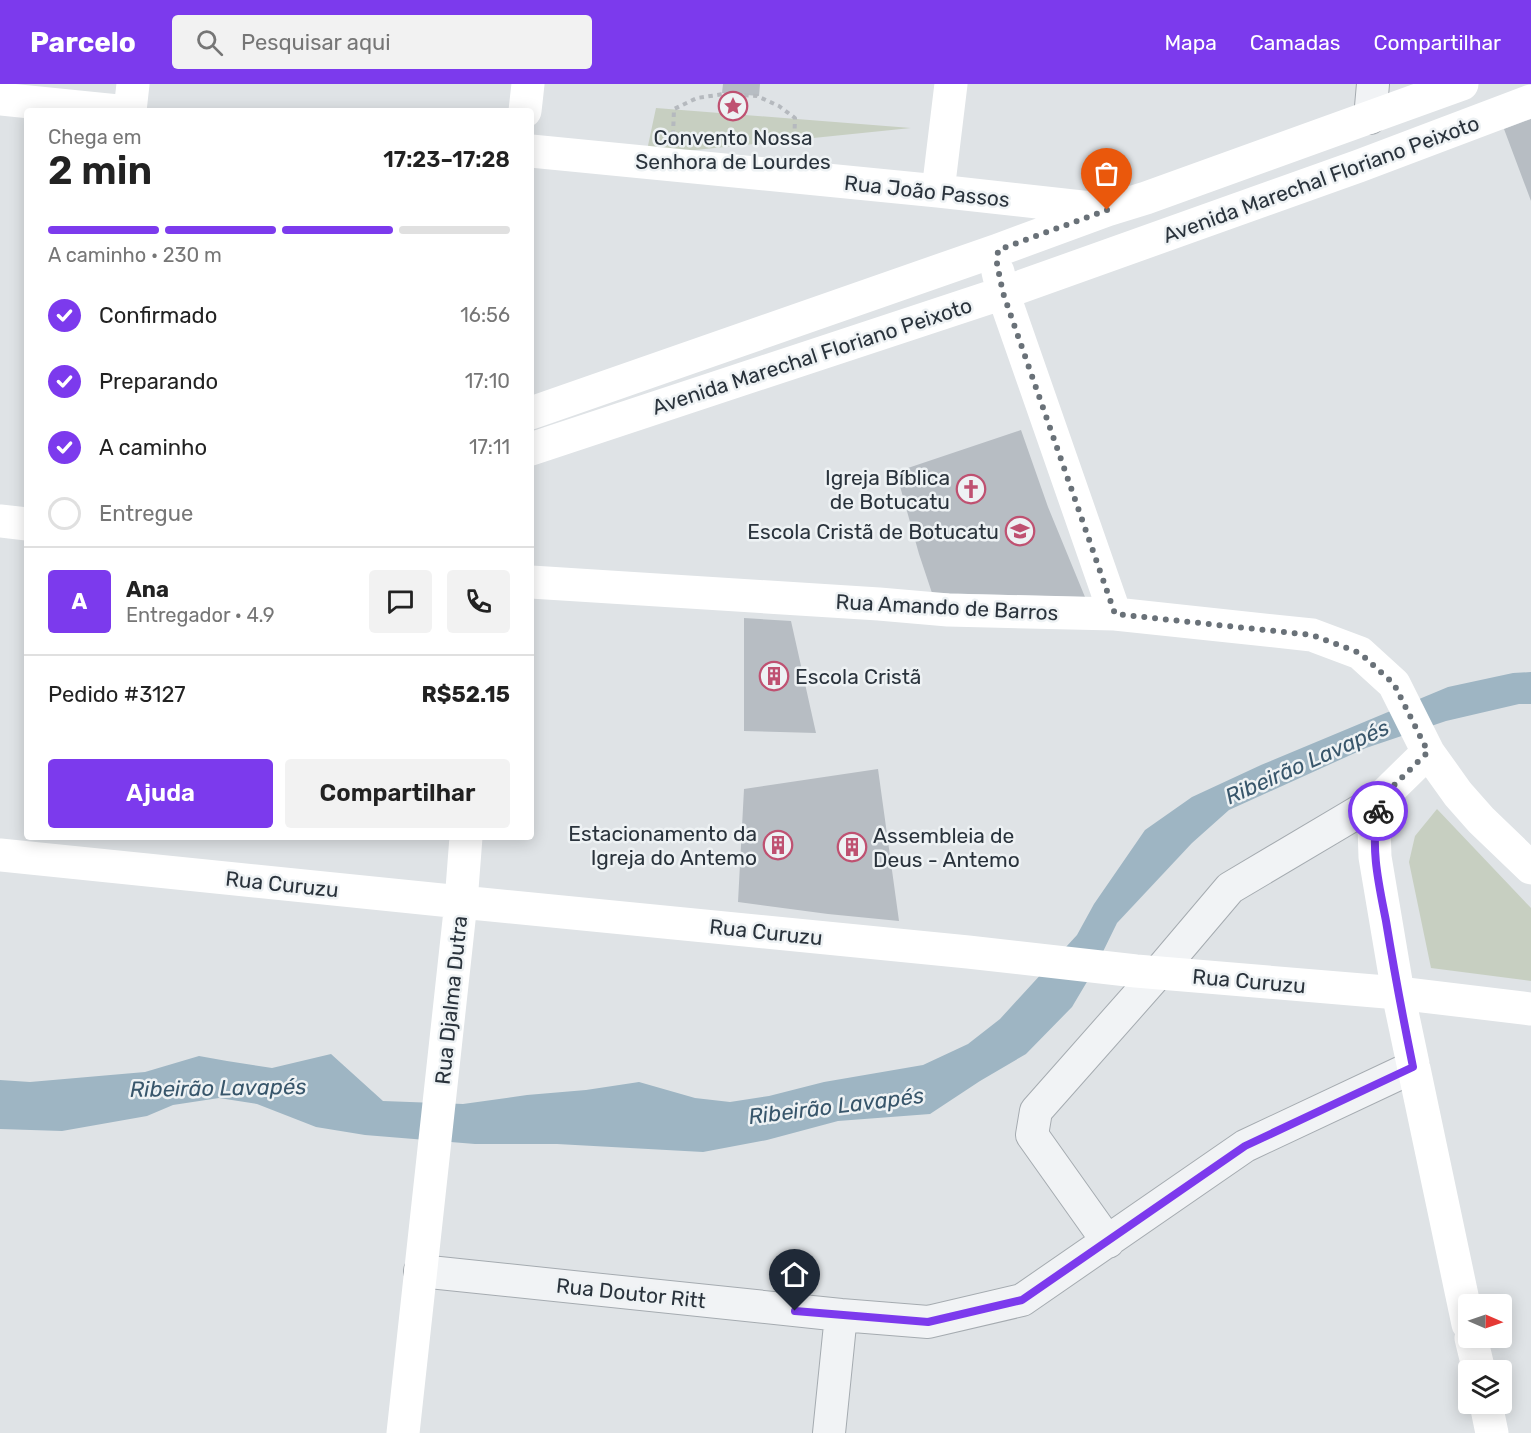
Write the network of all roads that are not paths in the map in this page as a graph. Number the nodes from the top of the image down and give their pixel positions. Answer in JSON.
{"nodes":[{"id":1,"x":133,"y":84,"type":"edge"},
{"id":2,"x":528,"y":84,"type":"edge"},
{"id":3,"x":951,"y":84,"type":"edge"},
{"id":4,"x":1373,"y":84,"type":"edge"},
{"id":5,"x":1462,"y":84,"type":"edge"},
{"id":6,"x":0,"y":99,"type":"edge"},
{"id":7,"x":1531,"y":101,"type":"edge"},
{"id":8,"x":88,"y":108,"type":"edge"},
{"id":9,"x":130,"y":108,"type":"edge"},
{"id":10,"x":525,"y":108,"type":"edge"},
{"id":11,"x":1370,"y":118,"type":"junction"},
{"id":12,"x":534,"y":151,"type":"edge"},
{"id":13,"x":938,"y":191,"type":"junction"},
{"id":14,"x":1107,"y":210,"type":"junction"},
{"id":15,"x":998,"y":250,"type":"junction"},
{"id":16,"x":1125,"y":250,"type":"junction"},
{"id":17,"x":1003,"y":293,"type":"junction"},
{"id":18,"x":709,"y":351,"type":"junction"},
{"id":19,"x":721,"y":386,"type":"junction"},
{"id":20,"x":534,"y":411,"type":"edge"},
{"id":21,"x":534,"y":448,"type":"edge"},
{"id":22,"x":0,"y":521,"type":"edge"},
{"id":23,"x":24,"y":524,"type":"edge"},
{"id":24,"x":534,"y":582,"type":"edge"},
{"id":25,"x":1115,"y":614,"type":"junction"},
{"id":26,"x":1425,"y":747,"type":"junction"},
{"id":27,"x":1458,"y":794,"type":"junction"},
{"id":28,"x":1380,"y":799,"type":"junction"},
{"id":29,"x":466,"y":840,"type":"edge"},
{"id":30,"x":68,"y":850,"type":"edge"},
{"id":31,"x":0,"y":855,"type":"edge"},
{"id":32,"x":1531,"y":868,"type":"edge"},
{"id":33,"x":461,"y":902,"type":"junction"},
{"id":34,"x":1147,"y":972,"type":"junction"},
{"id":35,"x":1398,"y":993,"type":"junction"},
{"id":36,"x":1531,"y":1009,"type":"edge"},
{"id":37,"x":1413,"y":1067,"type":"junction"},
{"id":38,"x":1108,"y":1242,"type":"junction"},
{"id":39,"x":420,"y":1271,"type":"junction"},
{"id":40,"x":1462,"y":1294,"type":"edge"},
{"id":41,"x":841,"y":1316,"type":"junction"},
{"id":42,"x":1488,"y":1414,"type":"edge"},
{"id":43,"x":403,"y":1433,"type":"edge"},
{"id":44,"x":829,"y":1433,"type":"edge"},
{"id":45,"x":1492,"y":1433,"type":"edge"}],
"edges":[{"from":1,"to":9,"type":"street"},
{"from":2,"to":10,"type":"street"},
{"from":3,"to":13,"type":"street"},
{"from":4,"to":11,"type":"street"},
{"from":5,"to":11,"type":"street","name":"Avenida Marechal Floriano Peixoto"},
{"from":6,"to":8,"type":"street"},
{"from":7,"to":16,"type":"street","name":"Avenida Marechal Floriano Peixoto"},
{"from":11,"to":14,"type":"street","name":"Avenida Marechal Floriano Peixoto"},
{"from":12,"to":13,"type":"street","name":"Rua João Passos"},
{"from":13,"to":14,"type":"street","name":"Rua João Passos"},
{"from":14,"to":15,"type":"street","name":"Avenida Marechal Floriano Peixoto"},
{"from":14,"to":16,"type":"street"},
{"from":15,"to":17,"type":"street"},
{"from":15,"to":18,"type":"street","name":"Avenida Marechal Floriano Peixoto"},
{"from":16,"to":17,"type":"street","name":"Avenida Marechal Floriano Peixoto"},
{"from":17,"to":19,"type":"street","name":"Avenida Marechal Floriano Peixoto"},
{"from":17,"to":25,"type":"street"},
{"from":18,"to":19,"type":"street"},
{"from":18,"to":20,"type":"street","name":"Avenida Marechal Floriano Peixoto"},
{"from":19,"to":21,"type":"street","name":"Avenida Marechal Floriano Peixoto"},
{"from":22,"to":23,"type":"street"},
{"from":24,"to":25,"type":"street","name":"Rua Amando de Barros"},
{"from":25,"to":26,"type":"street","name":"Rua Amando de Barros"},
{"from":26,"to":27,"type":"street"},
{"from":26,"to":28,"type":"street"},
{"from":27,"to":28,"type":"street"},
{"from":27,"to":32,"type":"street"},
{"from":28,"to":34,"type":"street"},
{"from":28,"to":35,"type":"street"},
{"from":29,"to":33,"type":"street","name":"Rua Djalma Dutra"},
{"from":30,"to":31,"type":"street","name":"Rua Curuzu"},
{"from":30,"to":33,"type":"street","name":"Rua Curuzu"},
{"from":33,"to":34,"type":"street","name":"Rua Curuzu"},
{"from":33,"to":39,"type":"street","name":"Rua Djalma Dutra"},
{"from":34,"to":35,"type":"street","name":"Rua Curuzu"},
{"from":34,"to":38,"type":"street"},
{"from":35,"to":36,"type":"street","name":"Rua Curuzu"},
{"from":35,"to":37,"type":"street"},
{"from":37,"to":38,"type":"street","name":"Rua Doutor Ritt"},
{"from":37,"to":40,"type":"street"},
{"from":38,"to":41,"type":"street","name":"Rua Doutor Ritt"},
{"from":39,"to":41,"type":"street","name":"Rua Doutor Ritt"},
{"from":39,"to":43,"type":"street","name":"Rua Djalma Dutra"},
{"from":41,"to":44,"type":"street"},
{"from":42,"to":45,"type":"street"}]}
